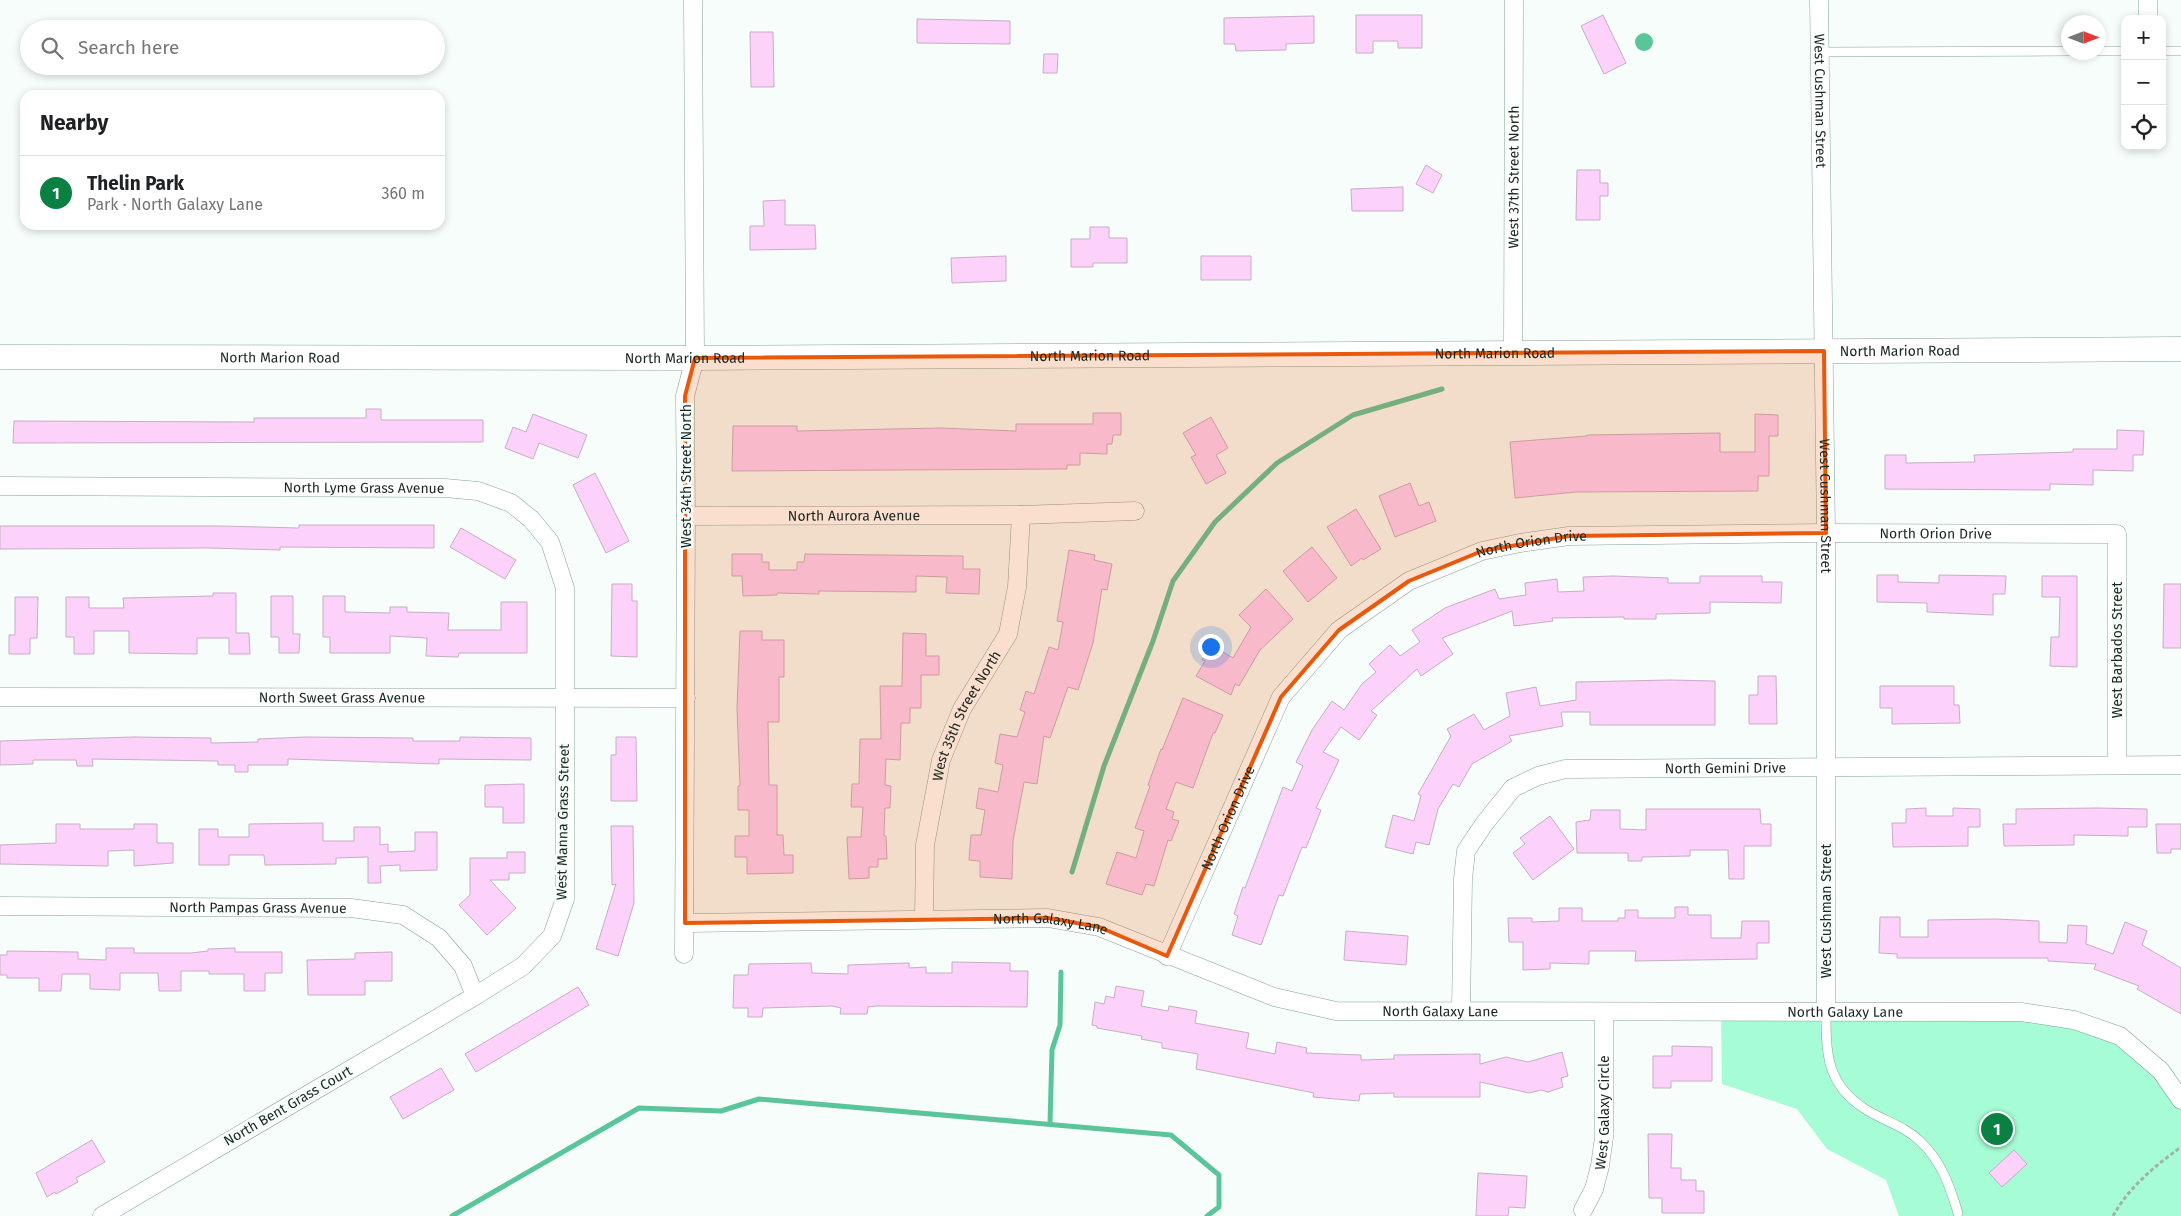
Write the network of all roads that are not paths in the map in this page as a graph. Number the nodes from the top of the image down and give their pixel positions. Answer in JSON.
{"nodes":[{"id":1,"x":692,"y":0,"type":"edge"},
{"id":2,"x":1514,"y":0,"type":"edge"},
{"id":3,"x":1819,"y":0,"type":"edge"},
{"id":4,"x":2148,"y":0,"type":"edge"},
{"id":5,"x":2148,"y":15,"type":"edge"},
{"id":6,"x":2061,"y":51,"type":"edge"},
{"id":7,"x":2106,"y":51,"type":"edge"},
{"id":8,"x":2121,"y":51,"type":"edge"},
{"id":9,"x":2166,"y":51,"type":"edge"},
{"id":10,"x":2181,"y":51,"type":"edge"},
{"id":11,"x":1820,"y":52,"type":"junction"},
{"id":12,"x":2181,"y":349,"type":"edge"},
{"id":13,"x":1824,"y":351,"type":"junction"},
{"id":14,"x":1513,"y":353,"type":"junction"},
{"id":15,"x":0,"y":357,"type":"edge"},
{"id":16,"x":695,"y":358,"type":"junction"},
{"id":17,"x":0,"y":486,"type":"edge"},
{"id":18,"x":1135,"y":511,"type":"dead end"},
{"id":19,"x":1021,"y":515,"type":"junction"},
{"id":20,"x":686,"y":516,"type":"junction"},
{"id":21,"x":1826,"y":533,"type":"junction"},
{"id":22,"x":2116,"y":534,"type":"joint"},
{"id":23,"x":0,"y":697,"type":"edge"},
{"id":24,"x":565,"y":698,"type":"junction"},
{"id":25,"x":686,"y":698,"type":"junction"},
{"id":26,"x":2181,"y":764,"type":"edge"},
{"id":27,"x":2117,"y":765,"type":"junction"},
{"id":28,"x":1826,"y":767,"type":"junction"},
{"id":29,"x":0,"y":906,"type":"edge"},
{"id":30,"x":924,"y":919,"type":"junction"},
{"id":31,"x":685,"y":923,"type":"junction"},
{"id":32,"x":684,"y":954,"type":"dead end"},
{"id":33,"x":1167,"y":956,"type":"junction"},
{"id":34,"x":475,"y":996,"type":"junction"},
{"id":35,"x":1462,"y":1011,"type":"junction"},
{"id":36,"x":1826,"y":1011,"type":"junction"},
{"id":37,"x":1604,"y":1012,"type":"junction"},
{"id":38,"x":2181,"y":1100,"type":"edge"},
{"id":39,"x":1583,"y":1210,"type":"dead end"},
{"id":40,"x":1958,"y":1213,"type":"dead end"},
{"id":41,"x":102,"y":1216,"type":"edge"}],
"edges":[{"from":1,"to":16,"type":"street","name":"West 34th Street North"},
{"from":2,"to":14,"type":"street","name":"West 37th Street North"},
{"from":3,"to":11,"type":"street","name":"West Cushman Street"},
{"from":4,"to":5,"type":"street"},
{"from":6,"to":11,"type":"lane"},
{"from":7,"to":8,"type":"lane"},
{"from":9,"to":10,"type":"lane"},
{"from":11,"to":13,"type":"street","name":"West Cushman Street"},
{"from":12,"to":13,"type":"main road","name":"North Marion Road"},
{"from":13,"to":14,"type":"main road","name":"North Marion Road"},
{"from":13,"to":21,"type":"street","name":"West Cushman Street"},
{"from":14,"to":16,"type":"main road","name":"North Marion Road"},
{"from":15,"to":16,"type":"main road","name":"North Marion Road"},
{"from":16,"to":20,"type":"street","name":"West 34th Street North"},
{"from":17,"to":24,"type":"street","name":"North Lyme Grass Avenue"},
{"from":18,"to":19,"type":"street","name":"North Aurora Avenue"},
{"from":19,"to":20,"type":"street","name":"North Aurora Avenue"},
{"from":19,"to":30,"type":"street","name":"West 35th Street North"},
{"from":20,"to":25,"type":"street","name":"West 34th Street North"},
{"from":21,"to":22,"type":"street","name":"North Orion Drive"},
{"from":21,"to":28,"type":"street","name":"West Cushman Street"},
{"from":21,"to":33,"type":"street","name":"North Orion Drive"},
{"from":22,"to":27,"type":"street","name":"West Barbados Street"},
{"from":23,"to":24,"type":"street","name":"North Sweet Grass Avenue"},
{"from":24,"to":25,"type":"street","name":"North Sweet Grass Avenue"},
{"from":24,"to":34,"type":"street","name":"West Manna Grass Street"},
{"from":25,"to":31,"type":"street","name":"West 34th Street North"},
{"from":26,"to":27,"type":"street","name":"North Gemini Drive"},
{"from":27,"to":28,"type":"street","name":"North Gemini Drive"},
{"from":28,"to":35,"type":"street","name":"North Gemini Drive"},
{"from":28,"to":36,"type":"street","name":"West Cushman Street"},
{"from":29,"to":34,"type":"street","name":"North Pampas Grass Avenue"},
{"from":30,"to":31,"type":"street","name":"North Galaxy Lane"},
{"from":30,"to":33,"type":"street","name":"North Galaxy Lane"},
{"from":31,"to":32,"type":"street","name":"West 34th Street North"},
{"from":33,"to":35,"type":"street","name":"North Galaxy Lane"},
{"from":34,"to":41,"type":"street","name":"North Bent Grass Court"},
{"from":35,"to":37,"type":"street","name":"North Galaxy Lane"},
{"from":36,"to":37,"type":"street","name":"North Galaxy Lane"},
{"from":36,"to":38,"type":"street","name":"North Galaxy Lane"},
{"from":36,"to":40,"type":"lane"},
{"from":37,"to":39,"type":"street","name":"West Galaxy Circle"}]}
